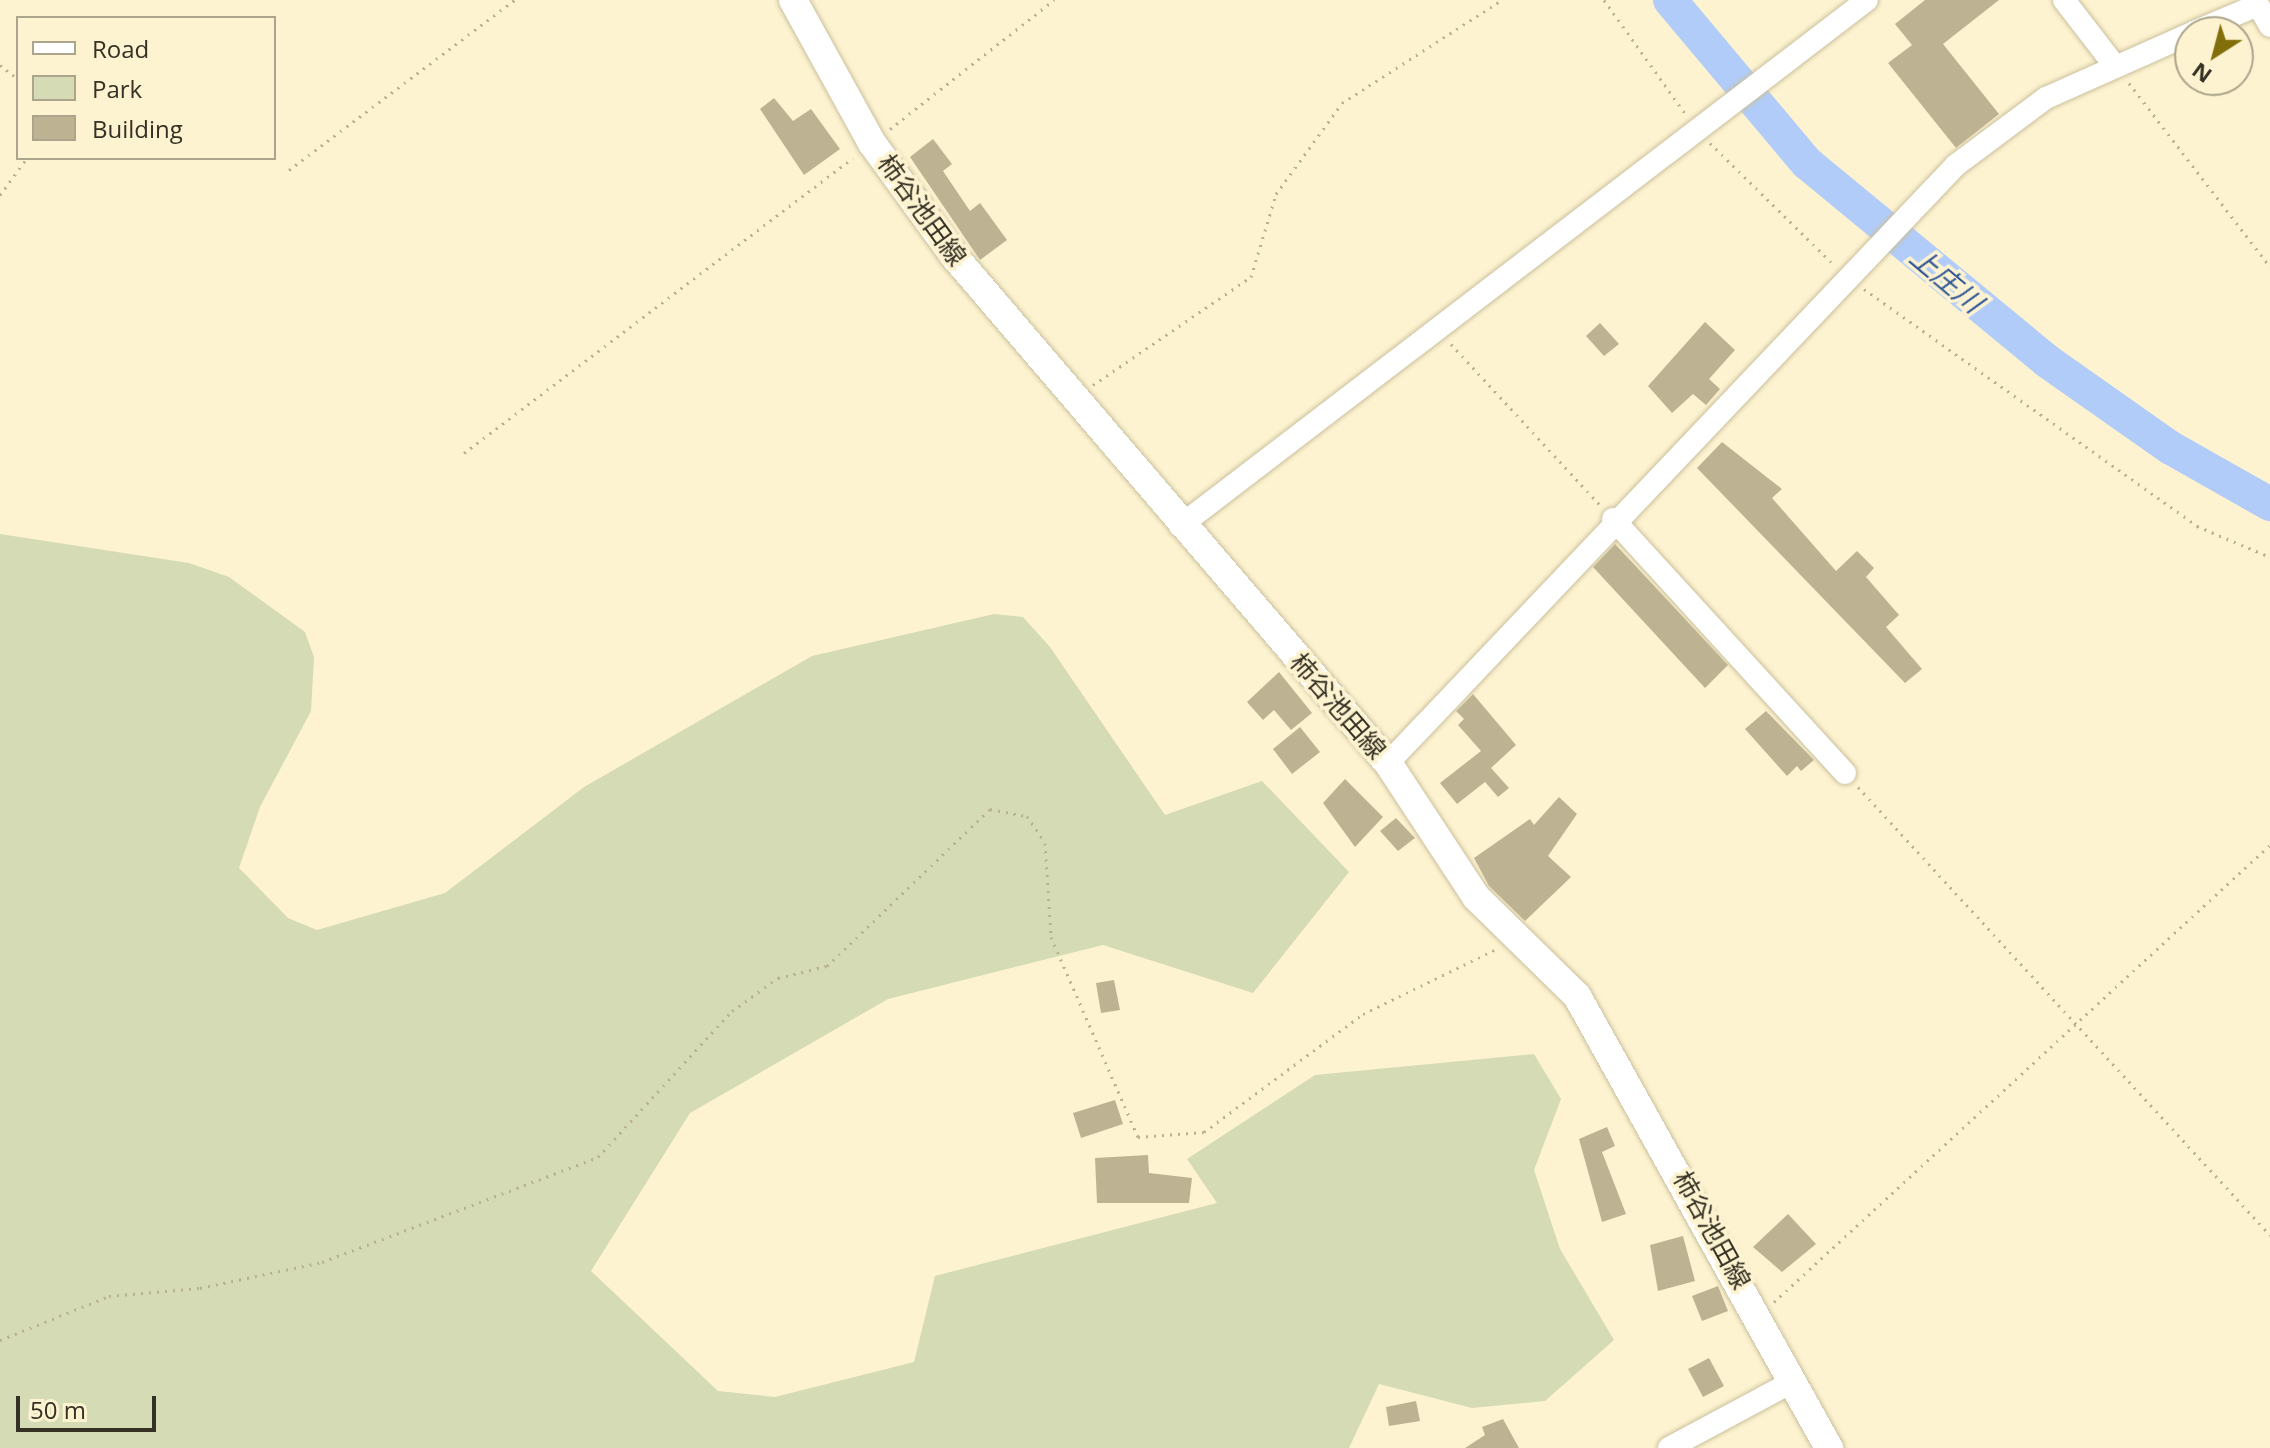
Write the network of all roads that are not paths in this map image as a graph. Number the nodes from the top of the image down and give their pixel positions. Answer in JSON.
{"nodes":[{"id":1,"x":793,"y":0,"type":"edge"},
{"id":2,"x":1867,"y":0,"type":"edge"},
{"id":3,"x":2064,"y":0,"type":"edge"},
{"id":4,"x":2232,"y":16,"type":"edge"},
{"id":5,"x":2270,"y":26,"type":"edge"},
{"id":6,"x":2174,"y":41,"type":"edge"},
{"id":7,"x":2115,"y":66,"type":"junction"},
{"id":8,"x":1613,"y":519,"type":"junction"},
{"id":9,"x":1180,"y":526,"type":"junction"},
{"id":10,"x":1388,"y":763,"type":"junction"},
{"id":11,"x":1845,"y":773,"type":"road end"},
{"id":12,"x":1792,"y":1382,"type":"junction"},
{"id":13,"x":1669,"y":1448,"type":"edge"},
{"id":14,"x":1829,"y":1448,"type":"edge"}],
"edges":[{"from":1,"to":9,"type":"main road","name":"柿谷池田線"},
{"from":2,"to":9,"type":"street"},
{"from":3,"to":7,"type":"street"},
{"from":4,"to":5,"type":"street"},
{"from":6,"to":7,"type":"street"},
{"from":7,"to":8,"type":"street"},
{"from":8,"to":10,"type":"street"},
{"from":8,"to":11,"type":"street"},
{"from":9,"to":10,"type":"main road","name":"柿谷池田線"},
{"from":10,"to":12,"type":"main road","name":"柿谷池田線"},
{"from":12,"to":13,"type":"street"},
{"from":12,"to":14,"type":"main road","name":"柿谷池田線"}]}
